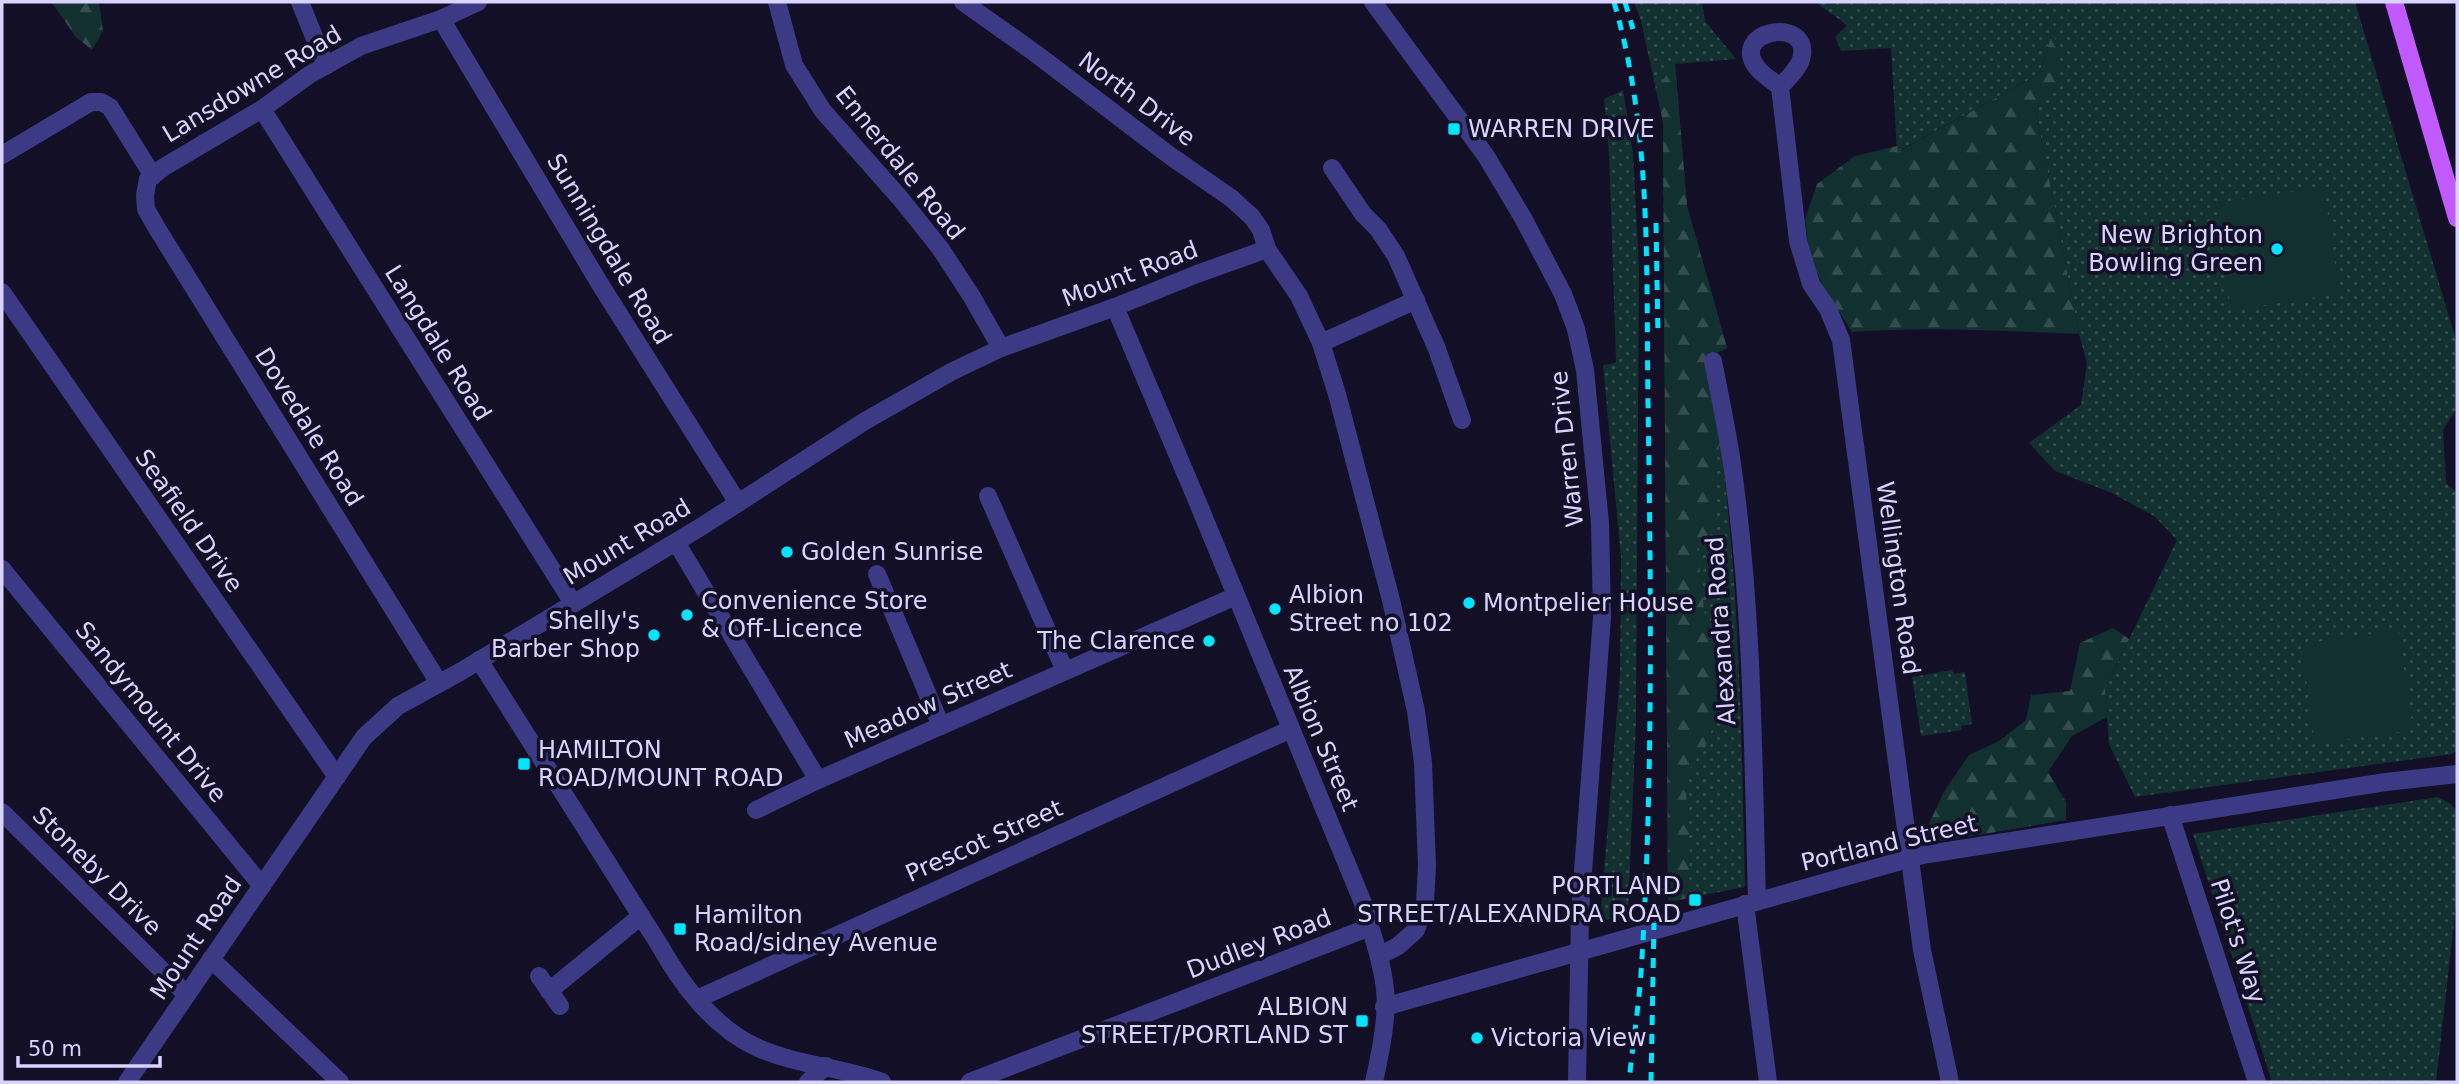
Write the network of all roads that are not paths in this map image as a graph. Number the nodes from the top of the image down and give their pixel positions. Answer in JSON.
{"nodes":[{"id":1,"x":300,"y":2,"type":"edge"},
{"id":2,"x":478,"y":2,"type":"edge"},
{"id":3,"x":777,"y":2,"type":"edge"},
{"id":4,"x":963,"y":2,"type":"edge"},
{"id":5,"x":1373,"y":2,"type":"edge"},
{"id":6,"x":2394,"y":2,"type":"edge"},
{"id":7,"x":441,"y":19,"type":"junction"},
{"id":8,"x":326,"y":65,"type":"junction"},
{"id":9,"x":1780,"y":87,"type":"dead end"},
{"id":10,"x":262,"y":109,"type":"junction"},
{"id":11,"x":2,"y":155,"type":"edge"},
{"id":12,"x":1332,"y":168,"type":"dead end"},
{"id":13,"x":153,"y":176,"type":"junction"},
{"id":14,"x":145,"y":195,"type":"joint"},
{"id":15,"x":2457,"y":218,"type":"edge"},
{"id":16,"x":1267,"y":249,"type":"junction"},
{"id":17,"x":2,"y":292,"type":"edge"},
{"id":18,"x":1416,"y":300,"type":"junction"},
{"id":19,"x":1115,"y":307,"type":"junction"},
{"id":20,"x":1321,"y":343,"type":"junction"},
{"id":21,"x":1001,"y":348,"type":"junction"},
{"id":22,"x":1713,"y":360,"type":"dead end"},
{"id":23,"x":1462,"y":420,"type":"dead end"},
{"id":24,"x":988,"y":496,"type":"dead end"},
{"id":25,"x":738,"y":503,"type":"junction"},
{"id":26,"x":676,"y":541,"type":"junction"},
{"id":27,"x":2,"y":569,"type":"edge"},
{"id":28,"x":877,"y":573,"type":"dead end"},
{"id":29,"x":1236,"y":596,"type":"junction"},
{"id":30,"x":573,"y":603,"type":"junction"},
{"id":31,"x":479,"y":660,"type":"junction"},
{"id":32,"x":1065,"y":671,"type":"junction"},
{"id":33,"x":439,"y":683,"type":"junction"},
{"id":34,"x":940,"y":726,"type":"junction"},
{"id":35,"x":1291,"y":729,"type":"junction"},
{"id":36,"x":2457,"y":774,"type":"edge"},
{"id":37,"x":337,"y":778,"type":"junction"},
{"id":38,"x":818,"y":780,"type":"junction"},
{"id":39,"x":756,"y":810,"type":"dead end"},
{"id":40,"x":2,"y":812,"type":"edge"},
{"id":41,"x":2170,"y":815,"type":"junction"},
{"id":42,"x":1916,"y":857,"type":"junction"},
{"id":43,"x":262,"y":886,"type":"junction"},
{"id":44,"x":1751,"y":902,"type":"junction"},
{"id":45,"x":641,"y":916,"type":"junction"},
{"id":46,"x":1370,"y":928,"type":"junction"},
{"id":47,"x":1578,"y":950,"type":"junction"},
{"id":48,"x":1378,"y":956,"type":"junction"},
{"id":49,"x":211,"y":959,"type":"junction"},
{"id":50,"x":539,"y":976,"type":"dead end"},
{"id":51,"x":187,"y":995,"type":"junction"},
{"id":52,"x":697,"y":999,"type":"junction"},
{"id":53,"x":1384,"y":1007,"type":"junction"},
{"id":54,"x":826,"y":1066,"type":"junction"},
{"id":55,"x":127,"y":1082,"type":"edge"},
{"id":56,"x":340,"y":1082,"type":"edge"},
{"id":57,"x":808,"y":1082,"type":"edge"},
{"id":58,"x":882,"y":1082,"type":"edge"},
{"id":59,"x":970,"y":1082,"type":"edge"},
{"id":60,"x":1374,"y":1082,"type":"edge"},
{"id":61,"x":1577,"y":1082,"type":"edge"},
{"id":62,"x":1768,"y":1082,"type":"edge"},
{"id":63,"x":1950,"y":1082,"type":"edge"},
{"id":64,"x":2257,"y":1082,"type":"edge"}],
"edges":[{"from":1,"to":8,"type":"street"},
{"from":2,"to":7,"type":"street","name":"Lansdowne Road"},
{"from":3,"to":21,"type":"street","name":"Ennerdale Road"},
{"from":4,"to":16,"type":"street","name":"North Drive"},
{"from":5,"to":47,"type":"street","name":"Warren Drive"},
{"from":6,"to":15,"type":"main road"},
{"from":7,"to":8,"type":"street","name":"Lansdowne Road"},
{"from":7,"to":25,"type":"street","name":"Sunningdale Road"},
{"from":8,"to":10,"type":"street","name":"Lansdowne Road"},
{"from":9,"to":42,"type":"street","name":"Wellington Road"},
{"from":10,"to":13,"type":"street","name":"Lansdowne Road"},
{"from":10,"to":30,"type":"street","name":"Langdale Road"},
{"from":11,"to":13,"type":"street"},
{"from":12,"to":18,"type":"street"},
{"from":13,"to":14,"type":"street","name":"Lansdowne Road"},
{"from":14,"to":33,"type":"street","name":"Dovedale Road"},
{"from":16,"to":19,"type":"street","name":"Mount Road"},
{"from":16,"to":20,"type":"street","name":"North Drive"},
{"from":17,"to":37,"type":"street","name":"Seafield Drive"},
{"from":18,"to":20,"type":"street"},
{"from":18,"to":23,"type":"street"},
{"from":19,"to":21,"type":"street","name":"Mount Road"},
{"from":19,"to":29,"type":"street","name":"Albion Street"},
{"from":20,"to":48,"type":"street","name":"North Drive"},
{"from":21,"to":25,"type":"street","name":"Mount Road"},
{"from":22,"to":44,"type":"street","name":"Alexandra Road"},
{"from":24,"to":32,"type":"street"},
{"from":25,"to":26,"type":"street","name":"Mount Road"},
{"from":26,"to":30,"type":"street","name":"Mount Road"},
{"from":26,"to":38,"type":"street"},
{"from":27,"to":43,"type":"street","name":"Sandymount Drive"},
{"from":28,"to":34,"type":"street"},
{"from":29,"to":32,"type":"street","name":"Meadow Street"},
{"from":29,"to":35,"type":"street","name":"Albion Street"},
{"from":30,"to":31,"type":"street","name":"Mount Road"},
{"from":31,"to":33,"type":"street","name":"Mount Road"},
{"from":31,"to":45,"type":"street"},
{"from":32,"to":34,"type":"street","name":"Meadow Street"},
{"from":33,"to":37,"type":"street","name":"Mount Road"},
{"from":34,"to":38,"type":"street","name":"Meadow Street"},
{"from":35,"to":46,"type":"street","name":"Albion Street"},
{"from":35,"to":52,"type":"street","name":"Prescot Street"},
{"from":36,"to":41,"type":"street","name":"Portland Street"},
{"from":37,"to":43,"type":"street","name":"Mount Road"},
{"from":38,"to":39,"type":"street","name":"Meadow Street"},
{"from":40,"to":51,"type":"street","name":"Stoneby Drive"},
{"from":41,"to":42,"type":"street","name":"Portland Street"},
{"from":41,"to":64,"type":"street","name":"Pilot's Way"},
{"from":42,"to":44,"type":"street","name":"Portland Street"},
{"from":42,"to":63,"type":"street","name":"Wellington Road"},
{"from":43,"to":49,"type":"street","name":"Mount Road"},
{"from":44,"to":47,"type":"street","name":"Portland Street"},
{"from":44,"to":62,"type":"street","name":"Alexandra Road"},
{"from":45,"to":50,"type":"street"},
{"from":45,"to":52,"type":"street"},
{"from":46,"to":48,"type":"street","name":"Albion Street"},
{"from":46,"to":59,"type":"street","name":"Dudley Road"},
{"from":47,"to":53,"type":"street","name":"Portland Street"},
{"from":47,"to":61,"type":"street","name":"Warren Drive"},
{"from":48,"to":53,"type":"street","name":"Albion Street"},
{"from":49,"to":51,"type":"street","name":"Mount Road"},
{"from":49,"to":56,"type":"street"},
{"from":51,"to":55,"type":"street","name":"Mount Road"},
{"from":52,"to":54,"type":"street"},
{"from":53,"to":60,"type":"street","name":"Albion Street"},
{"from":54,"to":57,"type":"street"},
{"from":54,"to":58,"type":"street"}]}
